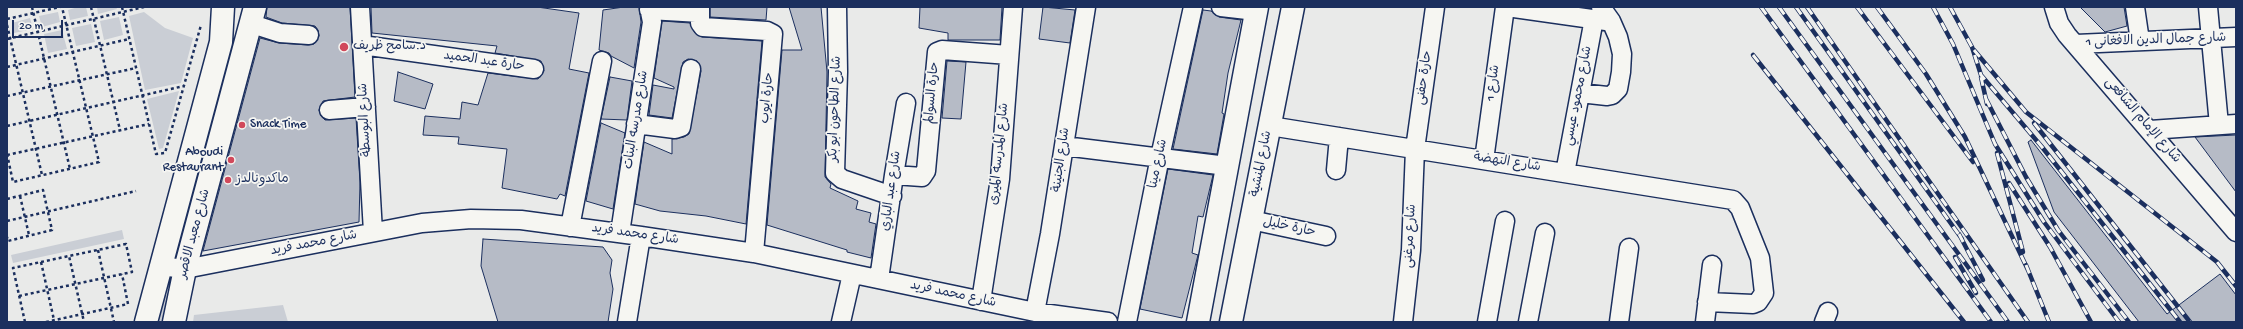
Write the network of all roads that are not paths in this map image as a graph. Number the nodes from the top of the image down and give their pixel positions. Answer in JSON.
{"nodes":[{"id":1,"x":223,"y":7,"type":"edge"},
{"id":2,"x":360,"y":7,"type":"edge"},
{"id":3,"x":837,"y":7,"type":"edge"},
{"id":4,"x":1013,"y":7,"type":"edge"},
{"id":5,"x":1086,"y":7,"type":"edge"},
{"id":6,"x":1193,"y":7,"type":"edge"},
{"id":7,"x":1221,"y":7,"type":"edge"},
{"id":8,"x":1293,"y":7,"type":"edge"},
{"id":9,"x":1435,"y":7,"type":"edge"},
{"id":10,"x":1506,"y":7,"type":"edge"},
{"id":11,"x":2054,"y":7,"type":"edge"},
{"id":12,"x":2135,"y":7,"type":"edge"},
{"id":13,"x":2208,"y":7,"type":"edge"},
{"id":14,"x":649,"y":9,"type":"edge"},
{"id":15,"x":1257,"y":9,"type":"edge"},
{"id":16,"x":700,"y":10,"type":"edge"},
{"id":17,"x":254,"y":16,"type":"edge"},
{"id":18,"x":1602,"y":16,"type":"edge"},
{"id":19,"x":309,"y":35,"type":"dead end"},
{"id":20,"x":2236,"y":37,"type":"edge"},
{"id":21,"x":2211,"y":38,"type":"junction"},
{"id":22,"x":2140,"y":41,"type":"junction"},
{"id":23,"x":2076,"y":44,"type":"junction"},
{"id":24,"x":362,"y":45,"type":"junction"},
{"id":25,"x":1009,"y":55,"type":"junction"},
{"id":26,"x":602,"y":61,"type":"dead end"},
{"id":27,"x":534,"y":69,"type":"dead end"},
{"id":28,"x":691,"y":69,"type":"dead end"},
{"id":29,"x":1580,"y":93,"type":"junction"},
{"id":30,"x":906,"y":103,"type":"dead end"},
{"id":31,"x":366,"y":107,"type":"junction"},
{"id":32,"x":329,"y":110,"type":"dead end"},
{"id":33,"x":636,"y":124,"type":"junction"},
{"id":34,"x":2228,"y":124,"type":"edge"},
{"id":35,"x":1270,"y":126,"type":"junction"},
{"id":36,"x":2150,"y":130,"type":"junction"},
{"id":37,"x":1339,"y":137,"type":"junction"},
{"id":38,"x":1064,"y":146,"type":"junction"},
{"id":39,"x":1415,"y":149,"type":"junction"},
{"id":40,"x":1160,"y":157,"type":"junction"},
{"id":41,"x":1484,"y":160,"type":"junction"},
{"id":42,"x":1227,"y":166,"type":"junction"},
{"id":43,"x":1336,"y":170,"type":"dead end"},
{"id":44,"x":1565,"y":172,"type":"junction"},
{"id":45,"x":894,"y":175,"type":"junction"},
{"id":46,"x":892,"y":196,"type":"junction"},
{"id":47,"x":1251,"y":220,"type":"junction"},
{"id":48,"x":1505,"y":221,"type":"dead end"},
{"id":49,"x":570,"y":227,"type":"junction"},
{"id":50,"x":373,"y":232,"type":"junction"},
{"id":51,"x":2236,"y":232,"type":"edge"},
{"id":52,"x":620,"y":233,"type":"junction"},
{"id":53,"x":1545,"y":233,"type":"dead end"},
{"id":54,"x":641,"y":236,"type":"junction"},
{"id":55,"x":1326,"y":236,"type":"dead end"},
{"id":56,"x":1629,"y":248,"type":"dead end"},
{"id":57,"x":754,"y":253,"type":"junction"},
{"id":58,"x":1712,"y":265,"type":"dead end"},
{"id":59,"x":160,"y":266,"type":"junction"},
{"id":60,"x":185,"y":270,"type":"junction"},
{"id":61,"x":852,"y":274,"type":"junction"},
{"id":62,"x":879,"y":279,"type":"junction"},
{"id":63,"x":981,"y":301,"type":"junction"},
{"id":64,"x":1707,"y":302,"type":"junction"},
{"id":65,"x":1035,"y":312,"type":"junction"},
{"id":66,"x":146,"y":322,"type":"edge"},
{"id":67,"x":174,"y":322,"type":"edge"},
{"id":68,"x":627,"y":322,"type":"edge"},
{"id":69,"x":841,"y":322,"type":"edge"},
{"id":70,"x":1108,"y":322,"type":"edge"},
{"id":71,"x":1127,"y":322,"type":"edge"},
{"id":72,"x":1198,"y":322,"type":"edge"},
{"id":73,"x":1231,"y":322,"type":"edge"},
{"id":74,"x":1403,"y":322,"type":"edge"},
{"id":75,"x":1487,"y":322,"type":"edge"},
{"id":76,"x":1528,"y":322,"type":"edge"},
{"id":77,"x":1619,"y":322,"type":"edge"},
{"id":78,"x":1704,"y":322,"type":"edge"}],
"edges":[{"from":1,"to":59,"type":"main road","name":"شارع معبد الاقصر"},
{"from":2,"to":24,"type":"street","name":"شارع البوسطة"},
{"from":3,"to":46,"type":"street","name":"شارع الطاحون ابو بكر"},
{"from":4,"to":25,"type":"street","name":"شارع المدرسه الميرى"},
{"from":5,"to":38,"type":"street","name":"شارع الجنينة"},
{"from":6,"to":40,"type":"street","name":"شارع مينا"},
{"from":7,"to":15,"type":"street"},
{"from":8,"to":35,"type":"main road","name":"شارع المنشية"},
{"from":9,"to":39,"type":"street","name":"حارة حفنى"},
{"from":10,"to":18,"type":"street"},
{"from":10,"to":41,"type":"street","name":"شارع 1"},
{"from":11,"to":23,"type":"street","name":"شارع الإمام الشافعى"},
{"from":12,"to":22,"type":"street"},
{"from":13,"to":21,"type":"street"},
{"from":14,"to":16,"type":"street"},
{"from":14,"to":33,"type":"street","name":"شارع مدرسه البنات"},
{"from":15,"to":42,"type":"main road"},
{"from":16,"to":57,"type":"street","name":"حارة ايوب"},
{"from":17,"to":19,"type":"street"},
{"from":17,"to":60,"type":"main road","name":"شارع معبد الاقصر"},
{"from":18,"to":29,"type":"street","name":"شارع محمود عيسي"},
{"from":18,"to":29,"type":"street"},
{"from":20,"to":21,"type":"street","name":"شارع جمال الدين الافغانى 1"},
{"from":21,"to":22,"type":"street","name":"شارع جمال الدين الافغانى 1"},
{"from":21,"to":34,"type":"street"},
{"from":22,"to":23,"type":"street","name":"شارع جمال الدين الافغانى 1"},
{"from":23,"to":36,"type":"street","name":"شارع الإمام الشافعى"},
{"from":24,"to":27,"type":"street","name":"حارة عبد الحميد"},
{"from":24,"to":31,"type":"street","name":"شارع البوسطة"},
{"from":25,"to":45,"type":"street","name":"حارة السوالم"},
{"from":25,"to":63,"type":"street","name":"شارع المدرسه الميرى"},
{"from":26,"to":49,"type":"street"},
{"from":28,"to":33,"type":"street"},
{"from":29,"to":44,"type":"street","name":"شارع محمود عيسي"},
{"from":30,"to":45,"type":"street","name":"شارع عبد الباري"},
{"from":31,"to":32,"type":"street"},
{"from":31,"to":50,"type":"street","name":"شارع البوسطة"},
{"from":33,"to":52,"type":"street","name":"شارع مدرسه البنات"},
{"from":34,"to":36,"type":"street"},
{"from":35,"to":37,"type":"street","name":"شارع النهضة"},
{"from":35,"to":47,"type":"main road","name":"شارع المنشية"},
{"from":36,"to":51,"type":"street","name":"شارع الإمام الشافعى"},
{"from":37,"to":39,"type":"street","name":"شارع النهضة"},
{"from":37,"to":43,"type":"street"},
{"from":38,"to":40,"type":"street"},
{"from":38,"to":65,"type":"street","name":"شارع الجنينة"},
{"from":39,"to":41,"type":"street","name":"شارع النهضة"},
{"from":39,"to":74,"type":"street","name":"شارع مرغنى"},
{"from":40,"to":42,"type":"street"},
{"from":40,"to":71,"type":"street","name":"شارع مينا"},
{"from":41,"to":44,"type":"street","name":"شارع النهضة"},
{"from":42,"to":72,"type":"main road"},
{"from":44,"to":64,"type":"street","name":"شارع النهضة"},
{"from":45,"to":46,"type":"street","name":"شارع عبد الباري"},
{"from":46,"to":62,"type":"street","name":"شارع عبد الباري"},
{"from":47,"to":55,"type":"street","name":"حارة خليل"},
{"from":47,"to":73,"type":"main road","name":"شارع المنشية"},
{"from":48,"to":75,"type":"street"},
{"from":49,"to":50,"type":"street","name":"شارع محمد فريد"},
{"from":49,"to":52,"type":"street","name":"شارع محمد فريد"},
{"from":50,"to":60,"type":"street","name":"شارع محمد فريد"},
{"from":52,"to":54,"type":"street","name":"شارع محمد فريد"},
{"from":53,"to":76,"type":"street"},
{"from":54,"to":57,"type":"street","name":"شارع محمد فريد"},
{"from":54,"to":68,"type":"street"},
{"from":56,"to":77,"type":"street"},
{"from":57,"to":61,"type":"street","name":"شارع محمد فريد"},
{"from":58,"to":64,"type":"street"},
{"from":59,"to":60,"type":"street","name":"شارع محمد فريد"},
{"from":59,"to":66,"type":"main road","name":"شارع معبد الاقصر"},
{"from":60,"to":67,"type":"main road","name":"شارع معبد الاقصر"},
{"from":61,"to":62,"type":"street","name":"شارع محمد فريد"},
{"from":61,"to":69,"type":"street"},
{"from":62,"to":63,"type":"street","name":"شارع محمد فريد"},
{"from":63,"to":65,"type":"street","name":"شارع محمد فريد"},
{"from":64,"to":78,"type":"street"},
{"from":65,"to":70,"type":"street","name":"شارع محمد فريد"}]}
